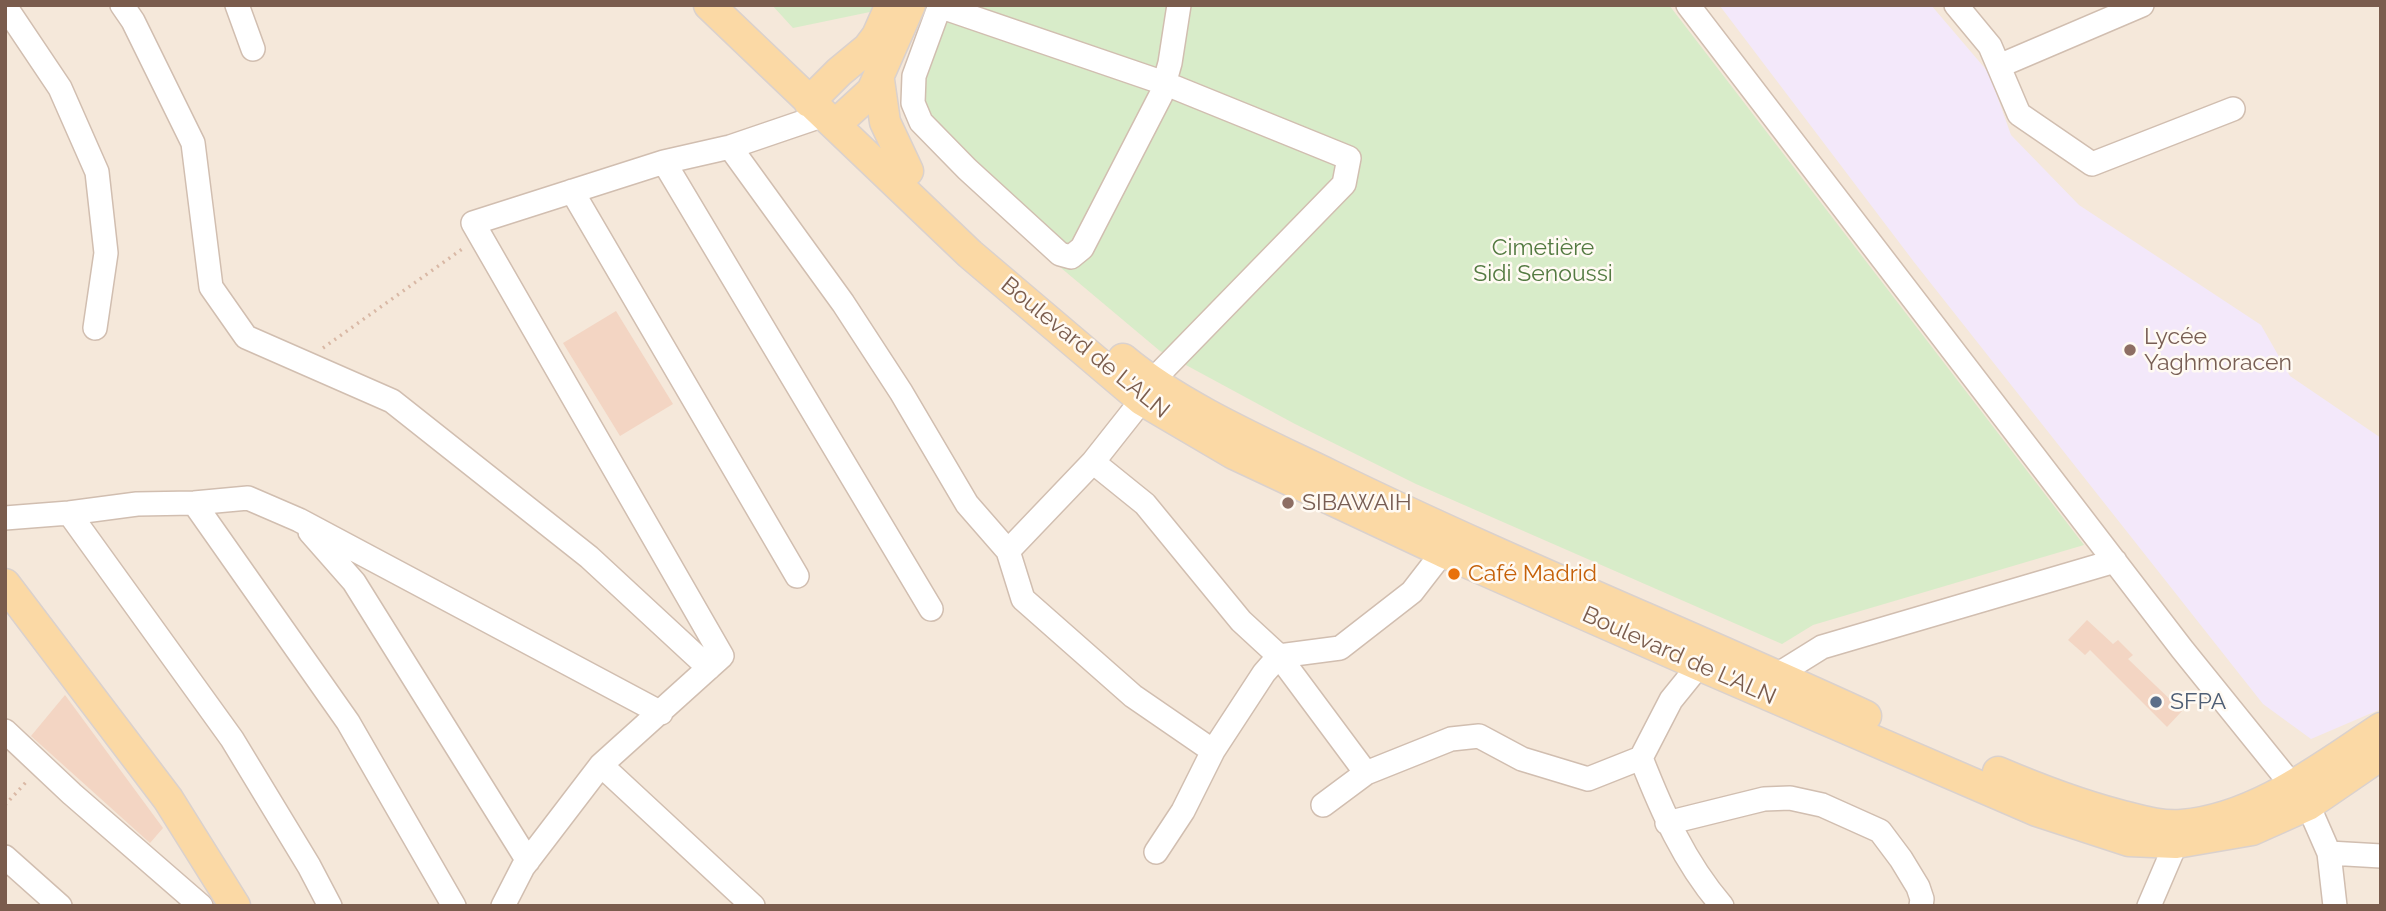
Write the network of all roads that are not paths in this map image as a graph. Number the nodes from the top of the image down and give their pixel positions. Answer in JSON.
{"nodes":[{"id":1,"x":122,"y":5,"type":"edge"},
{"id":2,"x":237,"y":5,"type":"edge"},
{"id":3,"x":709,"y":5,"type":"edge"},
{"id":4,"x":890,"y":5,"type":"edge"},
{"id":5,"x":909,"y":5,"type":"edge"},
{"id":6,"x":1180,"y":5,"type":"edge"},
{"id":7,"x":1688,"y":5,"type":"edge"},
{"id":8,"x":1956,"y":5,"type":"edge"},
{"id":9,"x":2142,"y":5,"type":"edge"},
{"id":10,"x":5,"y":6,"type":"edge"},
{"id":11,"x":940,"y":6,"type":"edge"},
{"id":12,"x":742,"y":20,"type":"edge"},
{"id":13,"x":253,"y":49,"type":"dead end"},
{"id":14,"x":1999,"y":66,"type":"junction"},
{"id":15,"x":879,"y":80,"type":"junction"},
{"id":16,"x":1164,"y":83,"type":"junction"},
{"id":17,"x":827,"y":108,"type":"junction"},
{"id":18,"x":2233,"y":109,"type":"dead end"},
{"id":19,"x":730,"y":147,"type":"junction"},
{"id":20,"x":664,"y":162,"type":"junction"},
{"id":21,"x":908,"y":171,"type":"junction"},
{"id":22,"x":572,"y":191,"type":"junction"},
{"id":23,"x":95,"y":328,"type":"dead end"},
{"id":24,"x":1147,"y":391,"type":"junction"},
{"id":25,"x":1093,"y":462,"type":"junction"},
{"id":26,"x":194,"y":503,"type":"junction"},
{"id":27,"x":69,"y":513,"type":"junction"},
{"id":28,"x":5,"y":518,"type":"edge"},
{"id":29,"x":299,"y":520,"type":"junction"},
{"id":30,"x":1448,"y":542,"type":"junction"},
{"id":31,"x":1008,"y":551,"type":"junction"},
{"id":32,"x":2115,"y":561,"type":"junction"},
{"id":33,"x":797,"y":576,"type":"dead end"},
{"id":34,"x":5,"y":584,"type":"edge"},
{"id":35,"x":930,"y":609,"type":"dead end"},
{"id":36,"x":1279,"y":656,"type":"junction"},
{"id":37,"x":1707,"y":657,"type":"junction"},
{"id":38,"x":709,"y":668,"type":"junction"},
{"id":39,"x":1777,"y":675,"type":"junction"},
{"id":40,"x":661,"y":713,"type":"junction"},
{"id":41,"x":2381,"y":728,"type":"edge"},
{"id":42,"x":5,"y":732,"type":"edge"},
{"id":43,"x":1213,"y":751,"type":"junction"},
{"id":44,"x":2381,"y":755,"type":"edge"},
{"id":45,"x":1641,"y":758,"type":"junction"},
{"id":46,"x":601,"y":765,"type":"junction"},
{"id":47,"x":1366,"y":773,"type":"junction"},
{"id":48,"x":2301,"y":796,"type":"junction"},
{"id":49,"x":1323,"y":805,"type":"dead end"},
{"id":50,"x":1667,"y":823,"type":"junction"},
{"id":51,"x":2176,"y":843,"type":"junction"},
{"id":52,"x":1156,"y":852,"type":"dead end"},
{"id":53,"x":2329,"y":853,"type":"junction"},
{"id":54,"x":5,"y":856,"type":"edge"},
{"id":55,"x":2381,"y":856,"type":"edge"},
{"id":56,"x":528,"y":861,"type":"junction"},
{"id":57,"x":60,"y":906,"type":"edge"},
{"id":58,"x":201,"y":906,"type":"edge"},
{"id":59,"x":235,"y":906,"type":"edge"},
{"id":60,"x":330,"y":906,"type":"edge"},
{"id":61,"x":454,"y":906,"type":"edge"},
{"id":62,"x":503,"y":906,"type":"edge"},
{"id":63,"x":753,"y":906,"type":"edge"},
{"id":64,"x":1722,"y":906,"type":"edge"},
{"id":65,"x":1921,"y":906,"type":"edge"},
{"id":66,"x":2150,"y":906,"type":"edge"},
{"id":67,"x":2335,"y":906,"type":"edge"}],
"edges":[{"from":1,"to":38,"type":"street"},
{"from":2,"to":13,"type":"street"},
{"from":3,"to":12,"type":"main road","name":"Boulevard de L'ALN"},
{"from":4,"to":17,"type":"main road"},
{"from":5,"to":15,"type":"main road"},
{"from":6,"to":16,"type":"street"},
{"from":7,"to":32,"type":"street"},
{"from":8,"to":14,"type":"street"},
{"from":9,"to":14,"type":"street"},
{"from":10,"to":23,"type":"street"},
{"from":11,"to":16,"type":"street"},
{"from":11,"to":16,"type":"street"},
{"from":12,"to":17,"type":"main road","name":"Boulevard de L'ALN"},
{"from":14,"to":18,"type":"street"},
{"from":15,"to":17,"type":"main road"},
{"from":15,"to":21,"type":"main road"},
{"from":16,"to":24,"type":"street"},
{"from":17,"to":19,"type":"street"},
{"from":17,"to":21,"type":"main road","name":"Boulevard de L'ALN"},
{"from":17,"to":24,"type":"main road","name":"Boulevard de L'ALN"},
{"from":19,"to":20,"type":"street"},
{"from":19,"to":31,"type":"street"},
{"from":20,"to":22,"type":"street"},
{"from":20,"to":35,"type":"street"},
{"from":21,"to":24,"type":"main road","name":"Boulevard de L'ALN"},
{"from":22,"to":33,"type":"street"},
{"from":22,"to":38,"type":"street"},
{"from":24,"to":25,"type":"street"},
{"from":24,"to":30,"type":"main road","name":"Boulevard de L'ALN"},
{"from":25,"to":31,"type":"street"},
{"from":25,"to":36,"type":"street"},
{"from":26,"to":27,"type":"street"},
{"from":26,"to":29,"type":"street"},
{"from":26,"to":61,"type":"street"},
{"from":27,"to":28,"type":"street"},
{"from":27,"to":60,"type":"street"},
{"from":29,"to":40,"type":"street"},
{"from":29,"to":56,"type":"street"},
{"from":30,"to":36,"type":"street"},
{"from":30,"to":37,"type":"main road","name":"Boulevard de L'ALN"},
{"from":31,"to":43,"type":"street"},
{"from":32,"to":39,"type":"street"},
{"from":32,"to":48,"type":"street"},
{"from":34,"to":59,"type":"main road"},
{"from":36,"to":43,"type":"street"},
{"from":36,"to":47,"type":"street"},
{"from":37,"to":39,"type":"main road","name":"Boulevard de L'ALN"},
{"from":37,"to":45,"type":"street"},
{"from":37,"to":51,"type":"main road","name":"Boulevard de L'ALN"},
{"from":38,"to":40,"type":"street"},
{"from":39,"to":48,"type":"main road","name":"Boulevard de L'ALN"},
{"from":40,"to":46,"type":"street"},
{"from":41,"to":48,"type":"main road","name":"Boulevard de L'ALN"},
{"from":42,"to":58,"type":"street"},
{"from":43,"to":52,"type":"street"},
{"from":44,"to":48,"type":"main road","name":"Boulevard de L'ALN"},
{"from":45,"to":47,"type":"street"},
{"from":45,"to":50,"type":"street"},
{"from":46,"to":56,"type":"street"},
{"from":46,"to":63,"type":"street"},
{"from":47,"to":49,"type":"street"},
{"from":48,"to":51,"type":"main road","name":"Boulevard de L'ALN"},
{"from":48,"to":53,"type":"street"},
{"from":50,"to":64,"type":"street"},
{"from":50,"to":65,"type":"street"},
{"from":51,"to":66,"type":"street"},
{"from":53,"to":55,"type":"street"},
{"from":53,"to":67,"type":"street"},
{"from":54,"to":57,"type":"street"},
{"from":56,"to":62,"type":"street"}]}
